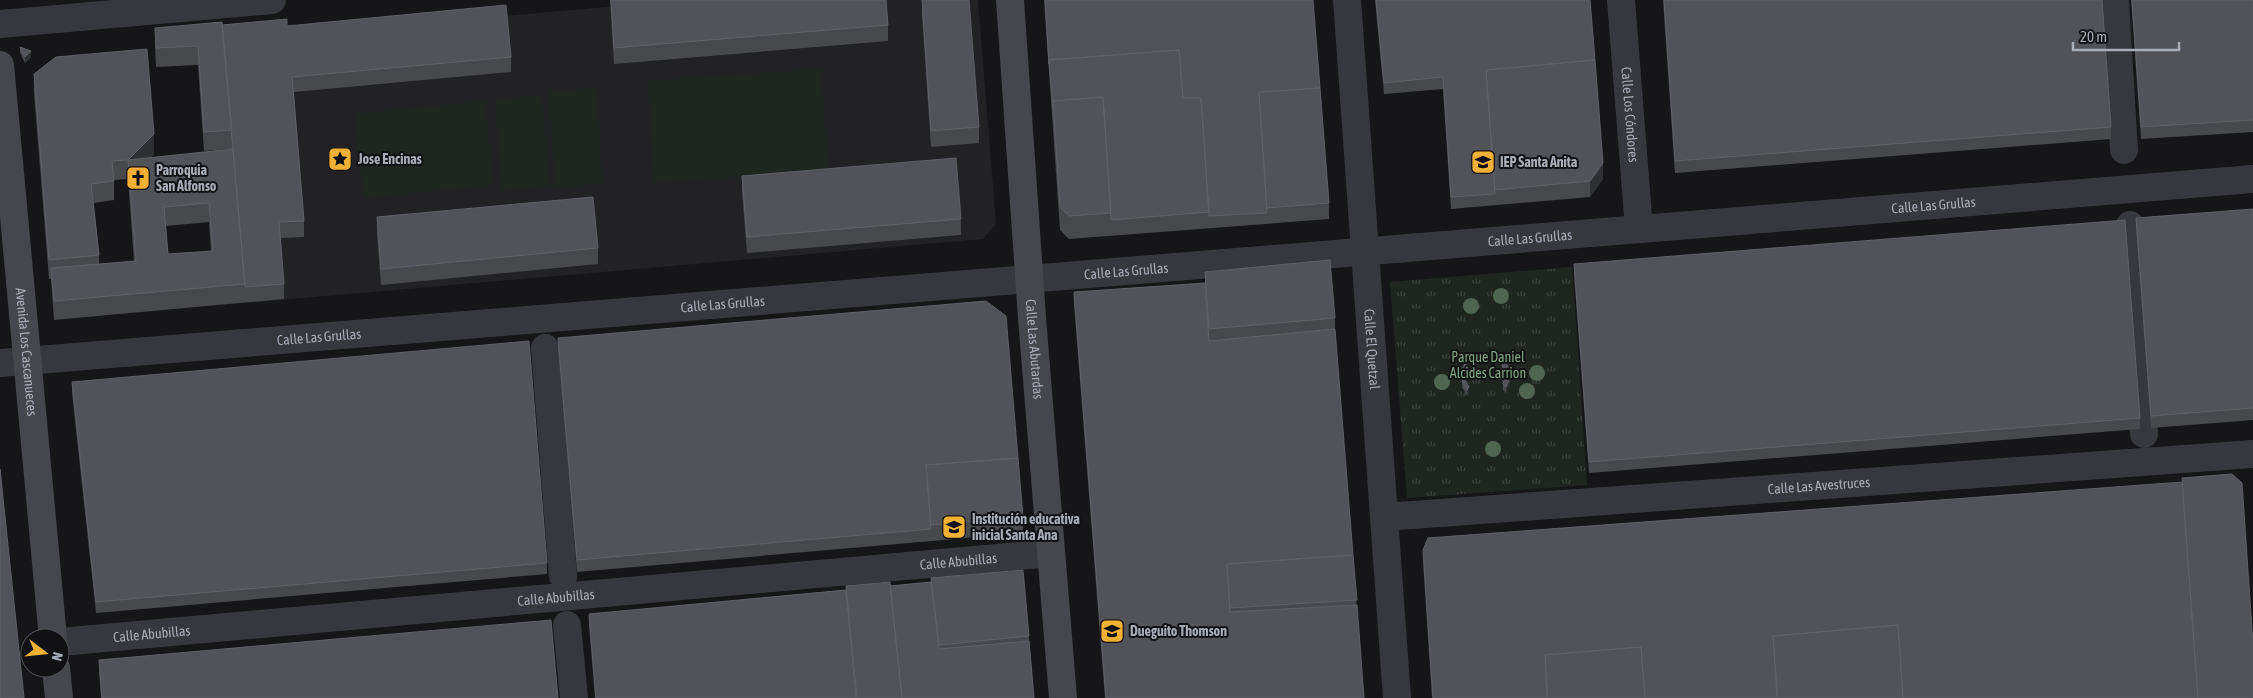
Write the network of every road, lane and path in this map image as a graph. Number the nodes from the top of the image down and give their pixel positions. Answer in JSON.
{"nodes":[{"id":1,"x":272,"y":0,"type":"edge"},
{"id":2,"x":1010,"y":0,"type":"edge"},
{"id":3,"x":1347,"y":0,"type":"edge"},
{"id":4,"x":1620,"y":0,"type":"edge"},
{"id":5,"x":2115,"y":0,"type":"edge"},
{"id":6,"x":0,"y":24,"type":"edge"},
{"id":7,"x":0,"y":65,"type":"edge"},
{"id":8,"x":2124,"y":150,"type":"dead end"},
{"id":9,"x":2253,"y":179,"type":"edge"},
{"id":10,"x":2130,"y":226,"type":"dead end"},
{"id":11,"x":1639,"y":229,"type":"junction"},
{"id":12,"x":1366,"y":251,"type":"junction"},
{"id":13,"x":1029,"y":279,"type":"junction"},
{"id":14,"x":545,"y":348,"type":"dead end"},
{"id":15,"x":27,"y":361,"type":"junction"},
{"id":16,"x":0,"y":363,"type":"edge"},
{"id":17,"x":2144,"y":434,"type":"dead end"},
{"id":18,"x":2253,"y":454,"type":"edge"},
{"id":19,"x":1384,"y":517,"type":"junction"},
{"id":20,"x":1051,"y":553,"type":"junction"},
{"id":21,"x":563,"y":576,"type":"dead end"},
{"id":22,"x":567,"y":625,"type":"dead end"},
{"id":23,"x":52,"y":628,"type":"edge"},
{"id":24,"x":70,"y":641,"type":"edge"},
{"id":25,"x":57,"y":678,"type":"edge"},
{"id":26,"x":59,"y":698,"type":"edge"},
{"id":27,"x":574,"y":698,"type":"edge"},
{"id":28,"x":1063,"y":698,"type":"edge"},
{"id":29,"x":1397,"y":698,"type":"edge"}],
"edges":[{"from":1,"to":6,"type":"street"},
{"from":2,"to":13,"type":"street","name":"Calle Las Abutardas"},
{"from":3,"to":12,"type":"street","name":"Calle El Quetzal"},
{"from":4,"to":11,"type":"street","name":"Calle Los Cóndores"},
{"from":5,"to":8,"type":"street"},
{"from":7,"to":15,"type":"street","name":"Avenida Los Cascanueces"},
{"from":9,"to":11,"type":"street","name":"Calle Las Grullas"},
{"from":10,"to":17,"type":"street"},
{"from":11,"to":12,"type":"street","name":"Calle Las Grullas"},
{"from":12,"to":13,"type":"street","name":"Calle Las Grullas"},
{"from":12,"to":19,"type":"street","name":"Calle El Quetzal"},
{"from":13,"to":15,"type":"street","name":"Calle Las Grullas"},
{"from":13,"to":20,"type":"street","name":"Calle Las Abutardas"},
{"from":14,"to":21,"type":"street"},
{"from":15,"to":16,"type":"street","name":"Calle Las Grullas"},
{"from":15,"to":23,"type":"street","name":"Avenida Los Cascanueces"},
{"from":18,"to":19,"type":"street","name":"Calle Las Avestruces"},
{"from":19,"to":29,"type":"street","name":"Calle El Quetzal"},
{"from":20,"to":24,"type":"street","name":"Calle Abubillas"},
{"from":20,"to":28,"type":"street","name":"Calle Las Abutardas"},
{"from":22,"to":27,"type":"street"},
{"from":25,"to":26,"type":"street"}]}
